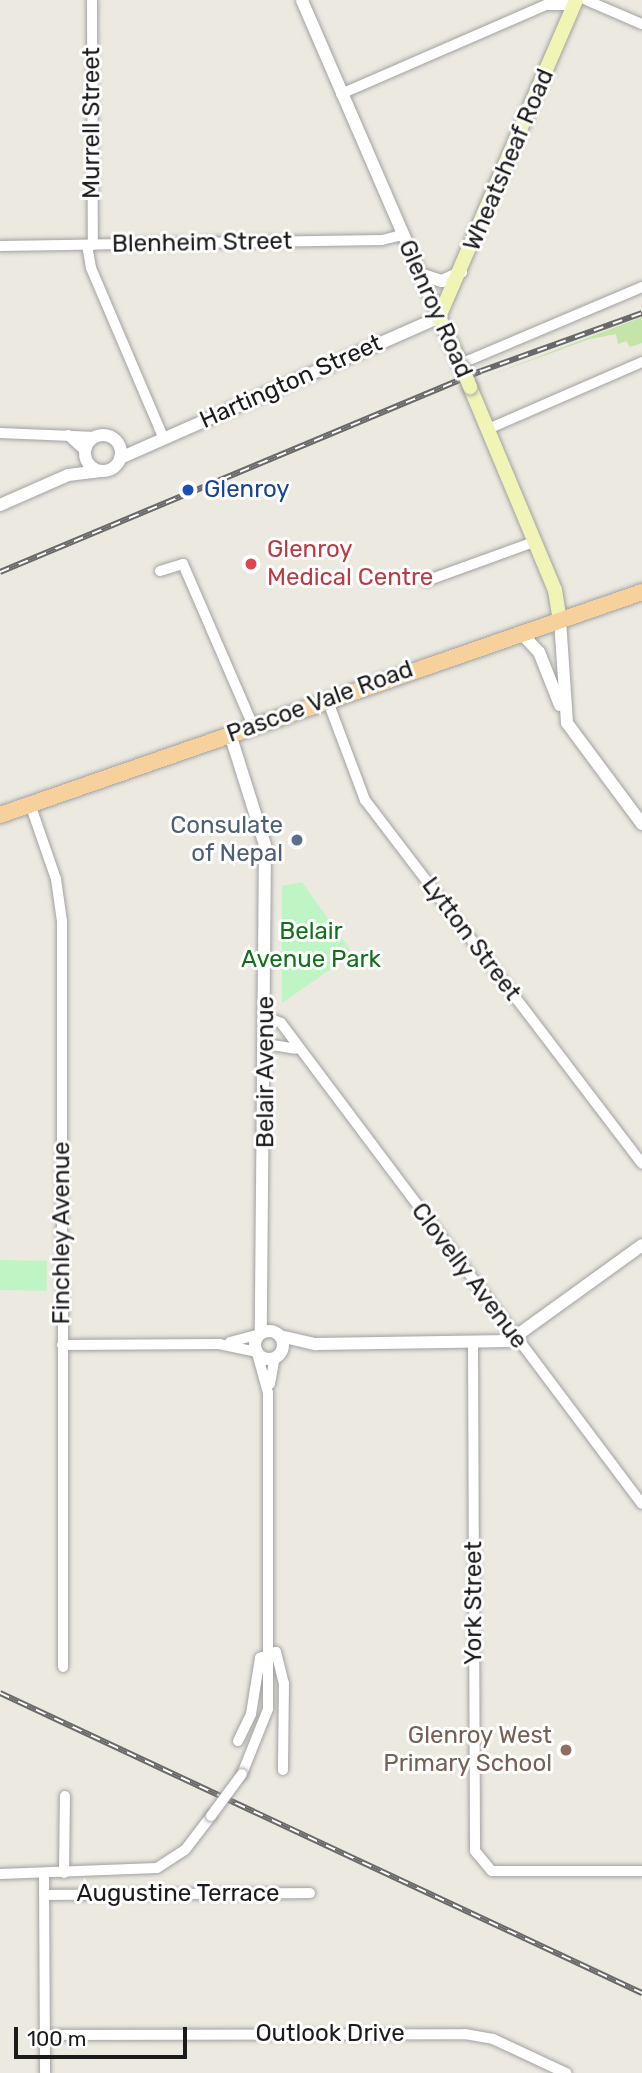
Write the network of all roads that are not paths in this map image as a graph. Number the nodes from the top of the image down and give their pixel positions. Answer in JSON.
{"nodes":[{"id":1,"x":92,"y":0,"type":"edge"},
{"id":2,"x":302,"y":0,"type":"edge"},
{"id":3,"x":578,"y":2,"type":"edge"},
{"id":4,"x":642,"y":24,"type":"edge"},
{"id":5,"x":341,"y":94,"type":"junction"},
{"id":6,"x":402,"y":235,"type":"junction"},
{"id":7,"x":90,"y":245,"type":"junction"},
{"id":8,"x":0,"y":246,"type":"edge"},
{"id":9,"x":463,"y":270,"type":"junction"},
{"id":10,"x":420,"y":274,"type":"junction"},
{"id":11,"x":642,"y":287,"type":"edge"},
{"id":12,"x":439,"y":317,"type":"junction"},
{"id":13,"x":642,"y":362,"type":"edge"},
{"id":14,"x":461,"y":366,"type":"junction"},
{"id":15,"x":488,"y":429,"type":"junction"},
{"id":16,"x":0,"y":433,"type":"edge"},
{"id":17,"x":60,"y":433,"type":"junction"},
{"id":18,"x":96,"y":437,"type":"junction"},
{"id":19,"x":163,"y":437,"type":"junction"},
{"id":20,"x":117,"y":442,"type":"junction"},
{"id":21,"x":142,"y":446,"type":"junction"},
{"id":22,"x":85,"y":453,"type":"junction"},
{"id":23,"x":120,"y":458,"type":"junction"},
{"id":24,"x":99,"y":471,"type":"junction"},
{"id":25,"x":68,"y":475,"type":"junction"},
{"id":26,"x":0,"y":505,"type":"edge"},
{"id":27,"x":534,"y":542,"type":"junction"},
{"id":28,"x":160,"y":571,"type":"dead end"},
{"id":29,"x":426,"y":582,"type":"dead end"},
{"id":30,"x":642,"y":592,"type":"edge"},
{"id":31,"x":560,"y":620,"type":"junction"},
{"id":32,"x":521,"y":633,"type":"junction"},
{"id":33,"x":327,"y":699,"type":"junction"},
{"id":34,"x":564,"y":715,"type":"junction"},
{"id":35,"x":253,"y":726,"type":"junction"},
{"id":36,"x":230,"y":734,"type":"junction"},
{"id":37,"x":30,"y":804,"type":"junction"},
{"id":38,"x":0,"y":815,"type":"edge"},
{"id":39,"x":642,"y":824,"type":"edge"},
{"id":40,"x":266,"y":1017,"type":"junction"},
{"id":41,"x":266,"y":1044,"type":"junction"},
{"id":42,"x":297,"y":1049,"type":"junction"},
{"id":43,"x":642,"y":1164,"type":"edge"},
{"id":44,"x":642,"y":1245,"type":"edge"},
{"id":45,"x":266,"y":1290,"type":"junction"},
{"id":46,"x":260,"y":1334,"type":"junction"},
{"id":47,"x":278,"y":1335,"type":"junction"},
{"id":48,"x":517,"y":1338,"type":"junction"},
{"id":49,"x":472,"y":1342,"type":"junction"},
{"id":50,"x":219,"y":1344,"type":"junction"},
{"id":51,"x":316,"y":1344,"type":"junction"},
{"id":52,"x":62,"y":1345,"type":"junction"},
{"id":53,"x":257,"y":1353,"type":"junction"},
{"id":54,"x":278,"y":1355,"type":"junction"},
{"id":55,"x":268,"y":1392,"type":"junction"},
{"id":56,"x":642,"y":1504,"type":"edge"},
{"id":57,"x":268,"y":1650,"type":"junction"},
{"id":58,"x":63,"y":1667,"type":"dead end"},
{"id":59,"x":237,"y":1741,"type":"dead end"},
{"id":60,"x":284,"y":1770,"type":"dead end"},
{"id":61,"x":65,"y":1796,"type":"dead end"},
{"id":62,"x":642,"y":1871,"type":"edge"},
{"id":63,"x":64,"y":1873,"type":"junction"},
{"id":64,"x":0,"y":1874,"type":"edge"},
{"id":65,"x":44,"y":1874,"type":"junction"},
{"id":66,"x":310,"y":1893,"type":"dead end"},
{"id":67,"x":45,"y":1895,"type":"junction"},
{"id":68,"x":45,"y":2035,"type":"junction"},
{"id":69,"x":45,"y":2073,"type":"edge"},
{"id":70,"x":566,"y":2073,"type":"edge"}],
"edges":[{"from":1,"to":7,"type":"street","name":"Murrell Street"},
{"from":2,"to":5,"type":"street","name":"Glenroy Road"},
{"from":3,"to":4,"type":"street"},
{"from":3,"to":5,"type":"street"},
{"from":3,"to":9,"type":"main road","name":"Wheatsheaf Road"},
{"from":5,"to":6,"type":"street","name":"Glenroy Road"},
{"from":6,"to":7,"type":"street","name":"Blenheim Street"},
{"from":6,"to":10,"type":"street","name":"Glenroy Road"},
{"from":7,"to":8,"type":"street","name":"Blenheim Street"},
{"from":7,"to":19,"type":"street","name":"Murrell Street"},
{"from":9,"to":10,"type":"street"},
{"from":9,"to":12,"type":"main road","name":"Wheatsheaf Road"},
{"from":10,"to":12,"type":"street","name":"Glenroy Road"},
{"from":11,"to":14,"type":"street"},
{"from":12,"to":14,"type":"main road","name":"Glenroy Road"},
{"from":12,"to":19,"type":"street","name":"Hartington Street"},
{"from":13,"to":15,"type":"street"},
{"from":14,"to":15,"type":"main road","name":"Glenroy Road","bridge":true},
{"from":15,"to":27,"type":"main road","name":"Glenroy Road"},
{"from":16,"to":17,"type":"street"},
{"from":17,"to":18,"type":"street"},
{"from":17,"to":22,"type":"street"},
{"from":18,"to":20,"type":"street"},
{"from":18,"to":22,"type":"street"},
{"from":19,"to":21,"type":"street","name":"Hartington Street"},
{"from":20,"to":21,"type":"street"},
{"from":20,"to":23,"type":"street"},
{"from":21,"to":23,"type":"street","name":"Hartington Street"},
{"from":22,"to":24,"type":"street"},
{"from":22,"to":25,"type":"street"},
{"from":23,"to":24,"type":"street","name":"Hartington Street"},
{"from":24,"to":25,"type":"street"},
{"from":25,"to":26,"type":"street"},
{"from":27,"to":29,"type":"street"},
{"from":27,"to":31,"type":"main road","name":"Glenroy Road"},
{"from":28,"to":35,"type":"street"},
{"from":30,"to":31,"type":"main road","name":"Pascoe Vale Road"},
{"from":31,"to":32,"type":"main road","name":"Pascoe Vale Road"},
{"from":31,"to":34,"type":"street"},
{"from":32,"to":33,"type":"main road","name":"Pascoe Vale Road"},
{"from":32,"to":34,"type":"street"},
{"from":33,"to":35,"type":"main road","name":"Pascoe Vale Road"},
{"from":33,"to":43,"type":"street","name":"Lytton Street"},
{"from":34,"to":39,"type":"street"},
{"from":35,"to":36,"type":"main road","name":"Pascoe Vale Road"},
{"from":36,"to":37,"type":"main road","name":"Pascoe Vale Road"},
{"from":36,"to":40,"type":"street","name":"Belair Avenue"},
{"from":37,"to":38,"type":"main road","name":"Pascoe Vale Road"},
{"from":37,"to":52,"type":"street","name":"Finchley Avenue"},
{"from":40,"to":41,"type":"street","name":"Belair Avenue"},
{"from":40,"to":42,"type":"street","name":"Clovelly Avenue"},
{"from":41,"to":42,"type":"street"},
{"from":41,"to":45,"type":"street","name":"Belair Avenue"},
{"from":42,"to":48,"type":"street","name":"Clovelly Avenue"},
{"from":44,"to":48,"type":"street"},
{"from":45,"to":46,"type":"street","name":"Belair Avenue"},
{"from":45,"to":47,"type":"street","name":"Belair Avenue"},
{"from":46,"to":47,"type":"street"},
{"from":46,"to":50,"type":"street"},
{"from":46,"to":53,"type":"street","name":"Belair Avenue"},
{"from":47,"to":51,"type":"street"},
{"from":47,"to":54,"type":"street","name":"Belair Avenue"},
{"from":48,"to":49,"type":"street"},
{"from":48,"to":56,"type":"street","name":"Clovelly Avenue"},
{"from":49,"to":51,"type":"street"},
{"from":49,"to":62,"type":"street","name":"York Street"},
{"from":50,"to":52,"type":"street"},
{"from":50,"to":53,"type":"street"},
{"from":51,"to":54,"type":"street"},
{"from":52,"to":58,"type":"street","name":"Finchley Avenue"},
{"from":53,"to":54,"type":"street"},
{"from":53,"to":55,"type":"street"},
{"from":54,"to":55,"type":"street"},
{"from":55,"to":57,"type":"street"},
{"from":57,"to":59,"type":"street"},
{"from":57,"to":60,"type":"street"},
{"from":57,"to":63,"type":"street","name":"Augustine Terrace","bridge":true},
{"from":61,"to":63,"type":"street"},
{"from":63,"to":65,"type":"street","name":"Augustine Terrace"},
{"from":64,"to":65,"type":"street","name":"Augustine Terrace"},
{"from":65,"to":67,"type":"street"},
{"from":66,"to":67,"type":"street","name":"Augustine Terrace"},
{"from":67,"to":68,"type":"street"},
{"from":68,"to":69,"type":"street"},
{"from":68,"to":70,"type":"street","name":"Outlook Drive"}]}
